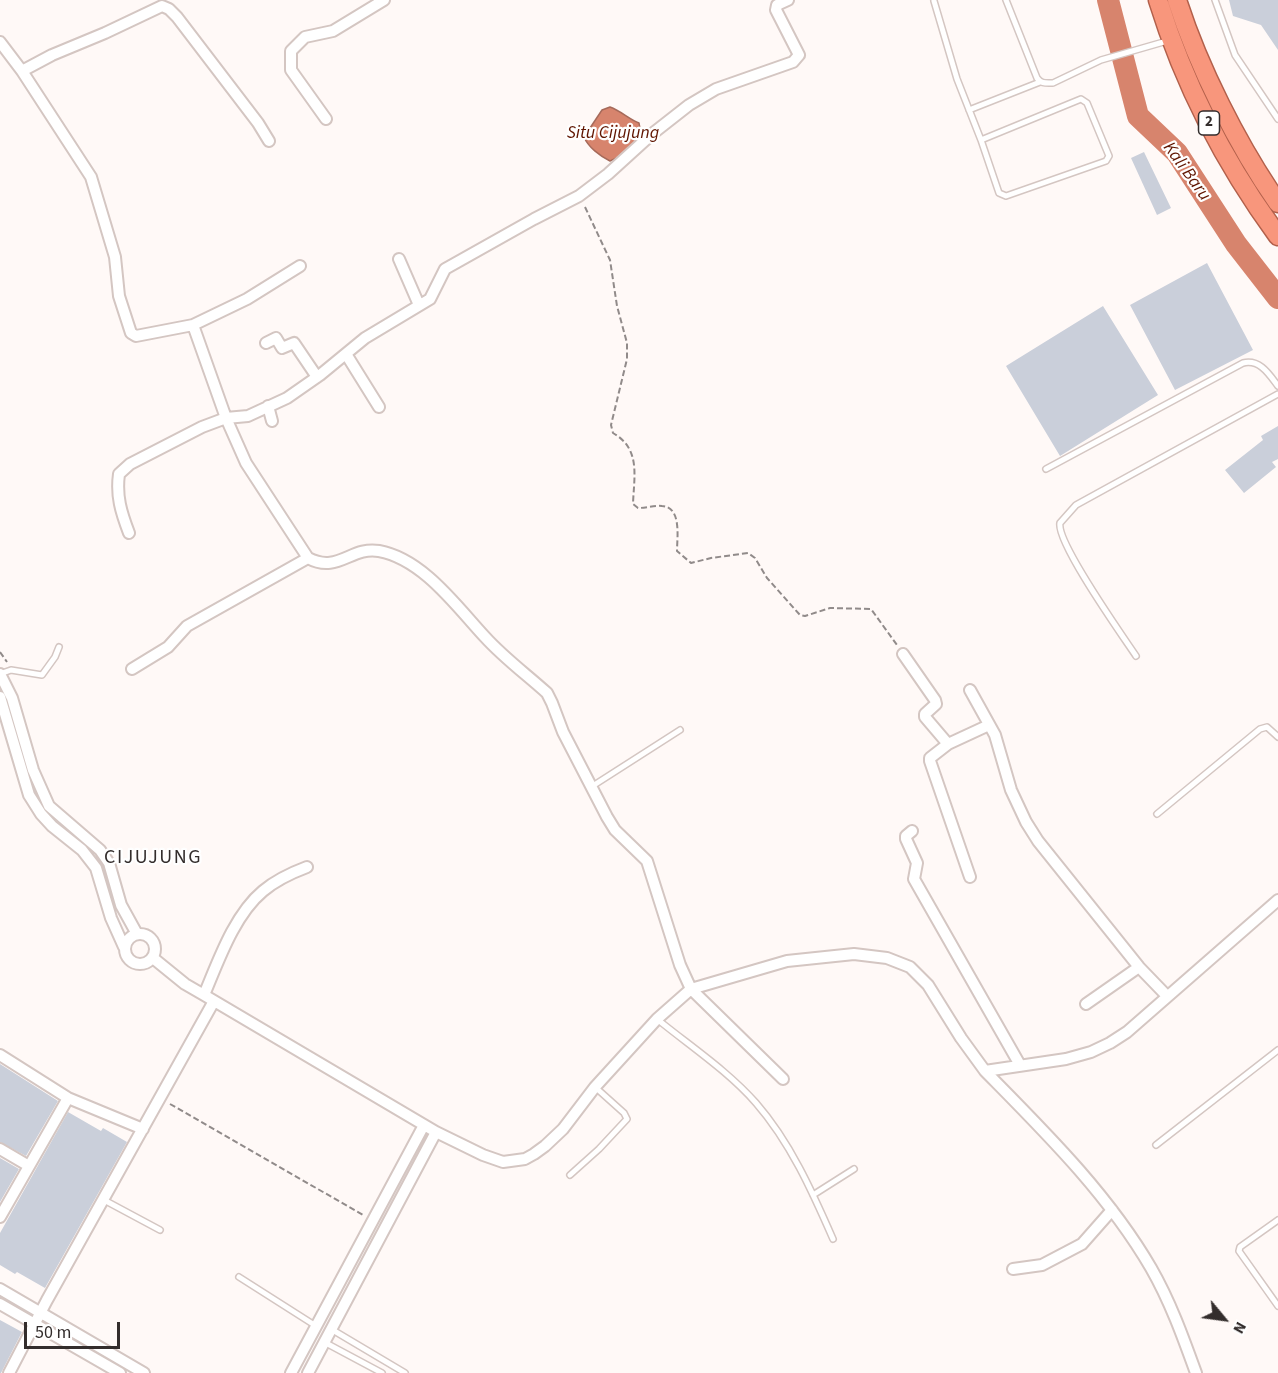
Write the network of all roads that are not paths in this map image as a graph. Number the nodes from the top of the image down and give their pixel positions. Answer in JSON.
{"nodes":[{"id":1,"x":384,"y":0,"type":"edge"},
{"id":2,"x":788,"y":0,"type":"edge"},
{"id":3,"x":927,"y":0,"type":"edge"},
{"id":4,"x":934,"y":0,"type":"edge"},
{"id":5,"x":1006,"y":0,"type":"edge"},
{"id":6,"x":1158,"y":0,"type":"edge"},
{"id":7,"x":1177,"y":0,"type":"edge"},
{"id":8,"x":1215,"y":0,"type":"edge"},
{"id":9,"x":1172,"y":39,"type":"junction"},
{"id":10,"x":0,"y":42,"type":"edge"},
{"id":11,"x":22,"y":71,"type":"junction"},
{"id":12,"x":1040,"y":82,"type":"junction"},
{"id":13,"x":969,"y":110,"type":"junction"},
{"id":14,"x":326,"y":119,"type":"dead end"},
{"id":15,"x":1278,"y":119,"type":"edge"},
{"id":16,"x":981,"y":140,"type":"junction"},
{"id":17,"x":269,"y":141,"type":"dead end"},
{"id":18,"x":1278,"y":201,"type":"edge"},
{"id":19,"x":1278,"y":236,"type":"edge"},
{"id":20,"x":399,"y":259,"type":"dead end"},
{"id":21,"x":300,"y":266,"type":"dead end"},
{"id":22,"x":419,"y":305,"type":"junction"},
{"id":23,"x":193,"y":325,"type":"junction"},
{"id":24,"x":266,"y":343,"type":"dead end"},
{"id":25,"x":346,"y":354,"type":"junction"},
{"id":26,"x":317,"y":377,"type":"junction"},
{"id":27,"x":1278,"y":386,"type":"edge"},
{"id":28,"x":1278,"y":394,"type":"edge"},
{"id":29,"x":268,"y":406,"type":"junction"},
{"id":30,"x":379,"y":407,"type":"dead end"},
{"id":31,"x":226,"y":418,"type":"junction"},
{"id":32,"x":272,"y":421,"type":"dead end"},
{"id":33,"x":1046,"y":469,"type":"dead end"},
{"id":34,"x":129,"y":533,"type":"dead end"},
{"id":35,"x":309,"y":558,"type":"junction"},
{"id":36,"x":59,"y":647,"type":"dead end"},
{"id":37,"x":903,"y":654,"type":"road end"},
{"id":38,"x":1136,"y":656,"type":"dead end"},
{"id":39,"x":132,"y":669,"type":"dead end"},
{"id":40,"x":4,"y":673,"type":"edge"},
{"id":41,"x":970,"y":690,"type":"dead end"},
{"id":42,"x":0,"y":697,"type":"edge"},
{"id":43,"x":989,"y":725,"type":"junction"},
{"id":44,"x":680,"y":730,"type":"dead end"},
{"id":45,"x":1278,"y":737,"type":"edge"},
{"id":46,"x":948,"y":744,"type":"junction"},
{"id":47,"x":590,"y":788,"type":"junction"},
{"id":48,"x":1157,"y":814,"type":"dead end"},
{"id":49,"x":912,"y":831,"type":"dead end"},
{"id":50,"x":307,"y":867,"type":"dead end"},
{"id":51,"x":970,"y":877,"type":"dead end"},
{"id":52,"x":1278,"y":900,"type":"edge"},
{"id":53,"x":137,"y":934,"type":"junction"},
{"id":54,"x":124,"y":947,"type":"junction"},
{"id":55,"x":153,"y":958,"type":"junction"},
{"id":56,"x":1138,"y":967,"type":"junction"},
{"id":57,"x":691,"y":989,"type":"junction"},
{"id":58,"x":204,"y":995,"type":"junction"},
{"id":59,"x":1167,"y":996,"type":"junction"},
{"id":60,"x":214,"y":1001,"type":"junction"},
{"id":61,"x":1086,"y":1004,"type":"dead end"},
{"id":62,"x":657,"y":1019,"type":"junction"},
{"id":63,"x":1278,"y":1050,"type":"edge"},
{"id":64,"x":0,"y":1055,"type":"edge"},
{"id":65,"x":1016,"y":1065,"type":"junction"},
{"id":66,"x":988,"y":1070,"type":"junction"},
{"id":67,"x":783,"y":1079,"type":"dead end"},
{"id":68,"x":595,"y":1087,"type":"junction"},
{"id":69,"x":68,"y":1098,"type":"junction"},
{"id":70,"x":424,"y":1125,"type":"junction"},
{"id":71,"x":143,"y":1129,"type":"junction"},
{"id":72,"x":436,"y":1132,"type":"junction"},
{"id":73,"x":1156,"y":1145,"type":"dead end"},
{"id":74,"x":0,"y":1149,"type":"edge"},
{"id":75,"x":29,"y":1166,"type":"junction"},
{"id":76,"x":854,"y":1169,"type":"dead end"},
{"id":77,"x":570,"y":1175,"type":"dead end"},
{"id":78,"x":813,"y":1195,"type":"junction"},
{"id":79,"x":104,"y":1200,"type":"junction"},
{"id":80,"x":1112,"y":1210,"type":"junction"},
{"id":81,"x":0,"y":1217,"type":"edge"},
{"id":82,"x":1278,"y":1220,"type":"edge"},
{"id":83,"x":160,"y":1230,"type":"dead end"},
{"id":84,"x":833,"y":1239,"type":"dead end"},
{"id":85,"x":1013,"y":1269,"type":"dead end"},
{"id":86,"x":239,"y":1277,"type":"dead end"},
{"id":87,"x":0,"y":1288,"type":"edge"},
{"id":88,"x":0,"y":1304,"type":"edge"},
{"id":89,"x":1278,"y":1306,"type":"edge"},
{"id":90,"x":41,"y":1312,"type":"junction"},
{"id":91,"x":35,"y":1323,"type":"junction"},
{"id":92,"x":316,"y":1326,"type":"junction"},
{"id":93,"x":331,"y":1329,"type":"junction"},
{"id":94,"x":324,"y":1341,"type":"junction"},
{"id":95,"x":9,"y":1373,"type":"edge"},
{"id":96,"x":120,"y":1373,"type":"edge"},
{"id":97,"x":144,"y":1373,"type":"edge"},
{"id":98,"x":291,"y":1373,"type":"edge"},
{"id":99,"x":308,"y":1373,"type":"edge"},
{"id":100,"x":382,"y":1373,"type":"edge"},
{"id":101,"x":405,"y":1373,"type":"edge"},
{"id":102,"x":1196,"y":1373,"type":"edge"}],
"edges":[{"from":1,"to":14,"type":"street"},
{"from":2,"to":22,"type":"street"},
{"from":3,"to":4,"type":"lane"},
{"from":4,"to":13,"type":"lane"},
{"from":5,"to":12,"type":"lane"},
{"from":6,"to":9,"type":"highway","number":"2"},
{"from":7,"to":18,"type":"highway","number":"2"},
{"from":8,"to":15,"type":"lane"},
{"from":9,"to":12,"type":"lane"},
{"from":9,"to":19,"type":"highway","number":"2"},
{"from":10,"to":11,"type":"street"},
{"from":11,"to":17,"type":"street"},
{"from":11,"to":23,"type":"street"},
{"from":12,"to":13,"type":"lane"},
{"from":13,"to":16,"type":"lane"},
{"from":16,"to":16,"type":"lane"},
{"from":20,"to":22,"type":"street"},
{"from":21,"to":23,"type":"street"},
{"from":22,"to":25,"type":"street"},
{"from":23,"to":31,"type":"street"},
{"from":24,"to":26,"type":"street"},
{"from":25,"to":26,"type":"street"},
{"from":25,"to":30,"type":"street"},
{"from":26,"to":29,"type":"street"},
{"from":27,"to":33,"type":"lane"},
{"from":28,"to":38,"type":"lane"},
{"from":29,"to":31,"type":"street"},
{"from":29,"to":32,"type":"street"},
{"from":31,"to":34,"type":"street"},
{"from":31,"to":35,"type":"street"},
{"from":35,"to":39,"type":"street"},
{"from":35,"to":47,"type":"street"},
{"from":36,"to":40,"type":"lane"},
{"from":37,"to":46,"type":"street"},
{"from":40,"to":53,"type":"street"},
{"from":41,"to":43,"type":"street"},
{"from":42,"to":54,"type":"street"},
{"from":43,"to":46,"type":"street"},
{"from":43,"to":56,"type":"street"},
{"from":44,"to":47,"type":"lane"},
{"from":45,"to":48,"type":"lane"},
{"from":46,"to":51,"type":"street"},
{"from":47,"to":57,"type":"street"},
{"from":49,"to":65,"type":"street"},
{"from":50,"to":58,"type":"street"},
{"from":52,"to":59,"type":"street"},
{"from":53,"to":54,"type":"street"},
{"from":53,"to":55,"type":"street"},
{"from":54,"to":55,"type":"street"},
{"from":55,"to":58,"type":"street"},
{"from":56,"to":59,"type":"street"},
{"from":56,"to":61,"type":"street"},
{"from":57,"to":62,"type":"street"},
{"from":57,"to":66,"type":"street"},
{"from":57,"to":67,"type":"street"},
{"from":58,"to":60,"type":"street"},
{"from":59,"to":65,"type":"street"},
{"from":60,"to":70,"type":"street"},
{"from":60,"to":71,"type":"street"},
{"from":62,"to":68,"type":"street"},
{"from":62,"to":78,"type":"lane"},
{"from":63,"to":73,"type":"lane"},
{"from":64,"to":69,"type":"street"},
{"from":65,"to":66,"type":"street"},
{"from":66,"to":80,"type":"street"},
{"from":68,"to":72,"type":"street"},
{"from":68,"to":77,"type":"lane"},
{"from":69,"to":71,"type":"street"},
{"from":69,"to":75,"type":"street"},
{"from":70,"to":72,"type":"street"},
{"from":70,"to":92,"type":"street"},
{"from":71,"to":79,"type":"street"},
{"from":72,"to":93,"type":"street"},
{"from":74,"to":75,"type":"street"},
{"from":75,"to":81,"type":"street"},
{"from":76,"to":78,"type":"lane"},
{"from":78,"to":84,"type":"lane"},
{"from":79,"to":83,"type":"lane"},
{"from":79,"to":90,"type":"street"},
{"from":80,"to":85,"type":"street"},
{"from":80,"to":102,"type":"street"},
{"from":82,"to":89,"type":"lane"},
{"from":86,"to":92,"type":"lane"},
{"from":87,"to":90,"type":"street"},
{"from":88,"to":91,"type":"street"},
{"from":90,"to":91,"type":"street"},
{"from":90,"to":97,"type":"street"},
{"from":91,"to":95,"type":"street"},
{"from":91,"to":96,"type":"street"},
{"from":92,"to":98,"type":"street"},
{"from":93,"to":94,"type":"street"},
{"from":93,"to":101,"type":"lane"},
{"from":94,"to":99,"type":"street"},
{"from":94,"to":100,"type":"lane"}]}
